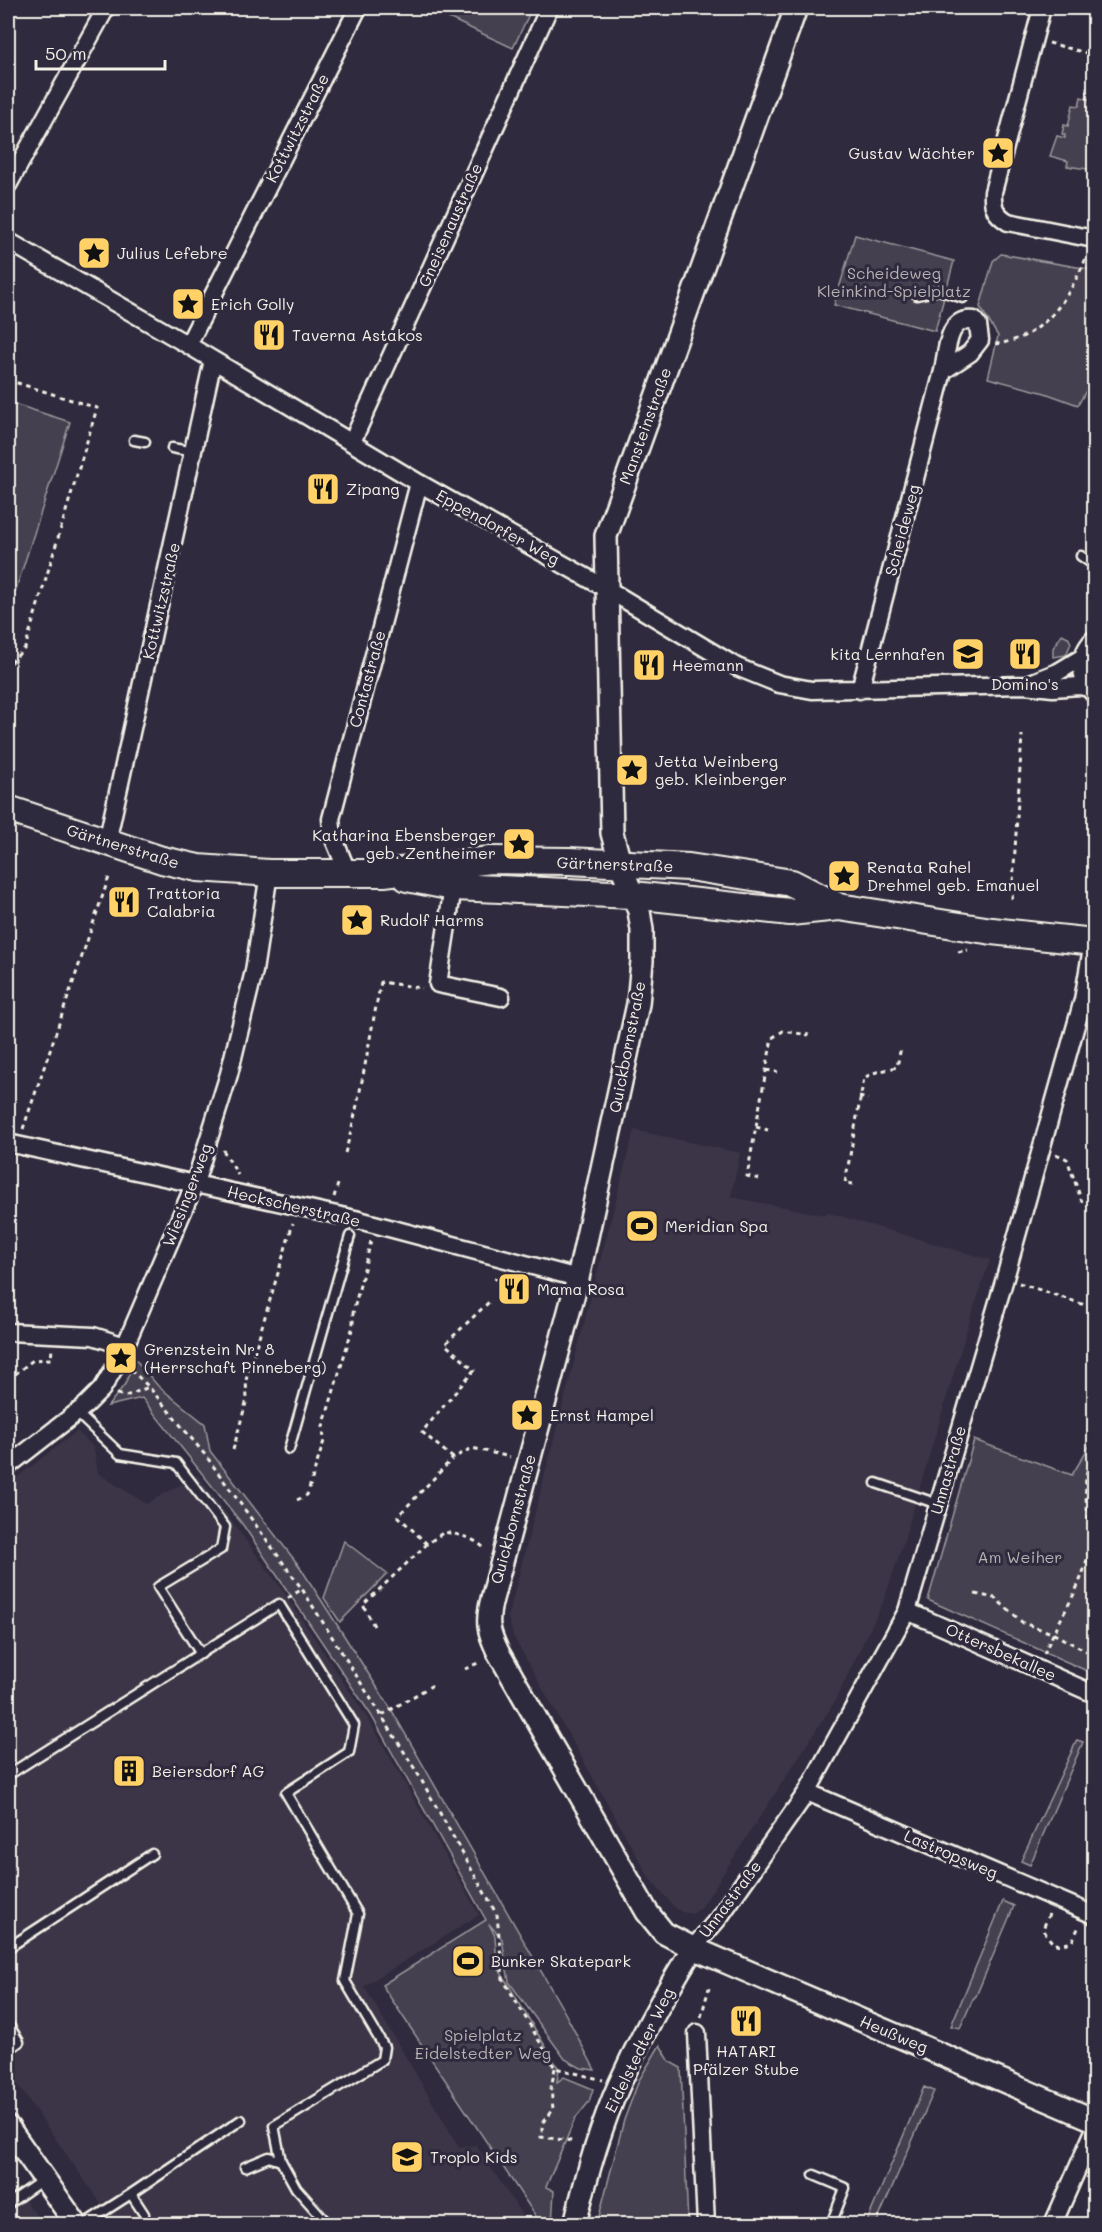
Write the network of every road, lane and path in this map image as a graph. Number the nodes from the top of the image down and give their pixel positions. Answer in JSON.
{"nodes":[{"id":1,"x":106,"y":8,"type":"edge"},
{"id":2,"x":358,"y":8,"type":"edge"},
{"id":3,"x":549,"y":8,"type":"edge"},
{"id":4,"x":796,"y":8,"type":"edge"},
{"id":5,"x":1042,"y":8,"type":"edge"},
{"id":6,"x":1048,"y":42,"type":"dead end"},
{"id":7,"x":1095,"y":55,"type":"edge"},
{"id":8,"x":8,"y":185,"type":"edge"},
{"id":9,"x":1095,"y":239,"type":"edge"},
{"id":10,"x":8,"y":241,"type":"edge"},
{"id":11,"x":1087,"y":256,"type":"dead end"},
{"id":12,"x":917,"y":296,"type":"dead end"},
{"id":13,"x":963,"y":298,"type":"dead end"},
{"id":14,"x":990,"y":344,"type":"dead end"},
{"id":15,"x":189,"y":345,"type":"junction"},
{"id":16,"x":213,"y":360,"type":"junction"},
{"id":17,"x":944,"y":371,"type":"dead end"},
{"id":18,"x":8,"y":380,"type":"edge"},
{"id":19,"x":134,"y":440,"type":"dead end"},
{"id":20,"x":145,"y":442,"type":"dead end"},
{"id":21,"x":352,"y":442,"type":"junction"},
{"id":22,"x":172,"y":448,"type":"dead end"},
{"id":23,"x":194,"y":452,"type":"junction"},
{"id":24,"x":418,"y":483,"type":"junction"},
{"id":25,"x":1081,"y":556,"type":"dead end"},
{"id":26,"x":1095,"y":565,"type":"edge"},
{"id":27,"x":607,"y":589,"type":"junction"},
{"id":28,"x":1095,"y":639,"type":"edge"},
{"id":29,"x":1083,"y":657,"type":"junction"},
{"id":30,"x":8,"y":662,"type":"edge"},
{"id":31,"x":1024,"y":685,"type":"junction"},
{"id":32,"x":860,"y":690,"type":"junction"},
{"id":33,"x":1092,"y":691,"type":"edge"},
{"id":34,"x":1022,"y":735,"type":"dead end"},
{"id":35,"x":8,"y":809,"type":"edge"},
{"id":36,"x":107,"y":842,"type":"junction"},
{"id":37,"x":620,"y":863,"type":"junction"},
{"id":38,"x":269,"y":873,"type":"junction"},
{"id":39,"x":348,"y":873,"type":"junction"},
{"id":40,"x":384,"y":873,"type":"junction"},
{"id":41,"x":109,"y":877,"type":"dead end"},
{"id":42,"x":453,"y":887,"type":"junction"},
{"id":43,"x":633,"y":895,"type":"junction"},
{"id":44,"x":1012,"y":898,"type":"dead end"},
{"id":45,"x":839,"y":907,"type":"junction"},
{"id":46,"x":1094,"y":942,"type":"edge"},
{"id":47,"x":438,"y":984,"type":"junction"},
{"id":48,"x":501,"y":997,"type":"dead end"},
{"id":49,"x":809,"y":1035,"type":"dead end"},
{"id":50,"x":901,"y":1047,"type":"dead end"},
{"id":51,"x":766,"y":1070,"type":"junction"},
{"id":52,"x":778,"y":1072,"type":"dead end"},
{"id":53,"x":859,"y":1097,"type":"junction"},
{"id":54,"x":868,"y":1099,"type":"dead end"},
{"id":55,"x":756,"y":1128,"type":"junction"},
{"id":56,"x":23,"y":1129,"type":"dead end"},
{"id":57,"x":768,"y":1130,"type":"dead end"},
{"id":58,"x":852,"y":1140,"type":"junction"},
{"id":59,"x":859,"y":1142,"type":"dead end"},
{"id":60,"x":8,"y":1143,"type":"edge"},
{"id":61,"x":223,"y":1150,"type":"dead end"},
{"id":62,"x":345,"y":1153,"type":"dead end"},
{"id":63,"x":1056,"y":1154,"type":"dead end"},
{"id":64,"x":239,"y":1177,"type":"dead end"},
{"id":65,"x":759,"y":1179,"type":"dead end"},
{"id":66,"x":195,"y":1183,"type":"junction"},
{"id":67,"x":338,"y":1184,"type":"dead end"},
{"id":68,"x":853,"y":1184,"type":"dead end"},
{"id":69,"x":334,"y":1198,"type":"dead end"},
{"id":70,"x":1082,"y":1202,"type":"dead end"},
{"id":71,"x":293,"y":1221,"type":"dead end"},
{"id":72,"x":350,"y":1236,"type":"dead end"},
{"id":73,"x":371,"y":1240,"type":"dead end"},
{"id":74,"x":578,"y":1278,"type":"junction"},
{"id":75,"x":1018,"y":1282,"type":"dead end"},
{"id":76,"x":489,"y":1302,"type":"dead end"},
{"id":77,"x":1095,"y":1308,"type":"edge"},
{"id":78,"x":8,"y":1332,"type":"edge"},
{"id":79,"x":125,"y":1346,"type":"junction"},
{"id":80,"x":52,"y":1347,"type":"dead end"},
{"id":81,"x":130,"y":1369,"type":"dead end"},
{"id":82,"x":8,"y":1380,"type":"edge"},
{"id":83,"x":149,"y":1387,"type":"junction"},
{"id":84,"x":115,"y":1394,"type":"dead end"},
{"id":85,"x":76,"y":1412,"type":"junction"},
{"id":86,"x":289,"y":1449,"type":"dead end"},
{"id":87,"x":233,"y":1450,"type":"dead end"},
{"id":88,"x":1095,"y":1453,"type":"edge"},
{"id":89,"x":510,"y":1457,"type":"dead end"},
{"id":90,"x":453,"y":1458,"type":"junction"},
{"id":91,"x":8,"y":1466,"type":"edge"},
{"id":92,"x":876,"y":1483,"type":"dead end"},
{"id":93,"x":1085,"y":1487,"type":"junction"},
{"id":94,"x":297,"y":1500,"type":"dead end"},
{"id":95,"x":1095,"y":1501,"type":"edge"},
{"id":96,"x":939,"y":1504,"type":"junction"},
{"id":97,"x":427,"y":1544,"type":"junction"},
{"id":98,"x":485,"y":1549,"type":"dead end"},
{"id":99,"x":975,"y":1594,"type":"dead end"},
{"id":100,"x":907,"y":1611,"type":"junction"},
{"id":101,"x":374,"y":1626,"type":"dead end"},
{"id":102,"x":1052,"y":1633,"type":"junction"},
{"id":103,"x":201,"y":1654,"type":"junction"},
{"id":104,"x":1044,"y":1654,"type":"dead end"},
{"id":105,"x":1095,"y":1655,"type":"edge"},
{"id":106,"x":478,"y":1663,"type":"dead end"},
{"id":107,"x":465,"y":1669,"type":"dead end"},
{"id":108,"x":436,"y":1683,"type":"dead end"},
{"id":109,"x":1095,"y":1694,"type":"edge"},
{"id":110,"x":381,"y":1714,"type":"junction"},
{"id":111,"x":8,"y":1775,"type":"edge"},
{"id":112,"x":807,"y":1792,"type":"junction"},
{"id":113,"x":152,"y":1854,"type":"dead end"},
{"id":114,"x":1050,"y":1912,"type":"dead end"},
{"id":115,"x":1095,"y":1915,"type":"edge"},
{"id":116,"x":1080,"y":1925,"type":"dead end"},
{"id":117,"x":8,"y":1948,"type":"edge"},
{"id":118,"x":693,"y":1948,"type":"junction"},
{"id":119,"x":708,"y":1988,"type":"dead end"},
{"id":120,"x":8,"y":2024,"type":"edge"},
{"id":121,"x":697,"y":2033,"type":"joint"},
{"id":122,"x":8,"y":2050,"type":"edge"},
{"id":123,"x":555,"y":2068,"type":"junction"},
{"id":124,"x":601,"y":2080,"type":"dead end"},
{"id":125,"x":241,"y":2120,"type":"dead end"},
{"id":126,"x":1095,"y":2120,"type":"edge"},
{"id":127,"x":8,"y":2127,"type":"edge"},
{"id":128,"x":1095,"y":2131,"type":"edge"},
{"id":129,"x":572,"y":2141,"type":"dead end"},
{"id":130,"x":281,"y":2161,"type":"junction"},
{"id":131,"x":245,"y":2167,"type":"dead end"},
{"id":132,"x":814,"y":2175,"type":"dead end"},
{"id":133,"x":44,"y":2179,"type":"junction"},
{"id":134,"x":131,"y":2194,"type":"junction"},
{"id":135,"x":8,"y":2204,"type":"edge"},
{"id":136,"x":144,"y":2214,"type":"dead end"},
{"id":137,"x":76,"y":2224,"type":"edge"},
{"id":138,"x":84,"y":2224,"type":"edge"},
{"id":139,"x":328,"y":2224,"type":"edge"},
{"id":140,"x":575,"y":2224,"type":"edge"},
{"id":141,"x":706,"y":2224,"type":"edge"},
{"id":142,"x":831,"y":2224,"type":"edge"},
{"id":143,"x":1053,"y":2224,"type":"edge"}],
"edges":[{"from":1,"to":8,"type":"street"},
{"from":2,"to":15,"type":"street","name":"Kottwitzstraße"},
{"from":3,"to":21,"type":"street","name":"Gneisenaustraße"},
{"from":4,"to":27,"type":"street","name":"Mansteinstraße"},
{"from":5,"to":9,"type":"street"},
{"from":6,"to":7,"type":"path"},
{"from":10,"to":15,"type":"street","name":"Eppendorfer Weg"},
{"from":11,"to":14,"type":"path"},
{"from":12,"to":13,"type":"lane"},
{"from":15,"to":16,"type":"street","name":"Eppendorfer Weg"},
{"from":16,"to":21,"type":"street","name":"Eppendorfer Weg"},
{"from":16,"to":23,"type":"street","name":"Kottwitzstraße"},
{"from":17,"to":32,"type":"street","name":"Scheideweg"},
{"from":18,"to":30,"type":"path"},
{"from":19,"to":20,"type":"lane"},
{"from":21,"to":24,"type":"street","name":"Eppendorfer Weg"},
{"from":22,"to":23,"type":"lane"},
{"from":23,"to":36,"type":"street","name":"Kottwitzstraße"},
{"from":24,"to":27,"type":"street","name":"Eppendorfer Weg"},
{"from":24,"to":39,"type":"street","name":"Contastraße"},
{"from":25,"to":26,"type":"lane"},
{"from":27,"to":32,"type":"street","name":"Eppendorfer Weg"},
{"from":27,"to":37,"type":"street","name":"Mansteinstraße"},
{"from":28,"to":29,"type":"street","name":"Eppendorfer Weg"},
{"from":29,"to":31,"type":"street","name":"Eppendorfer Weg"},
{"from":29,"to":33,"type":"street","name":"Eppendorfer Weg"},
{"from":31,"to":32,"type":"street","name":"Eppendorfer Weg"},
{"from":31,"to":33,"type":"street","name":"Eppendorfer Weg"},
{"from":34,"to":44,"type":"path"},
{"from":35,"to":36,"type":"main road","name":"Gärtnerstraße"},
{"from":36,"to":38,"type":"main road","name":"Gärtnerstraße"},
{"from":37,"to":40,"type":"main road","name":"Gärtnerstraße"},
{"from":37,"to":43,"type":"street","name":"Quickbornstraße"},
{"from":37,"to":45,"type":"main road","name":"Gärtnerstraße"},
{"from":38,"to":39,"type":"main road","name":"Gärtnerstraße"},
{"from":38,"to":66,"type":"street","name":"Wiesingerweg"},
{"from":39,"to":40,"type":"main road","name":"Gärtnerstraße"},
{"from":40,"to":42,"type":"main road","name":"Gärtnerstraße"},
{"from":41,"to":56,"type":"path"},
{"from":42,"to":43,"type":"main road","name":"Gärtnerstraße"},
{"from":42,"to":47,"type":"street"},
{"from":43,"to":45,"type":"main road","name":"Gärtnerstraße"},
{"from":43,"to":74,"type":"street","name":"Quickbornstraße"},
{"from":45,"to":46,"type":"main road","name":"Gärtnerstraße"},
{"from":46,"to":96,"type":"street","name":"Unnastraße"},
{"from":47,"to":48,"type":"street"},
{"from":47,"to":62,"type":"path"},
{"from":49,"to":51,"type":"path"},
{"from":50,"to":53,"type":"path"},
{"from":51,"to":52,"type":"path"},
{"from":51,"to":55,"type":"path"},
{"from":53,"to":54,"type":"path"},
{"from":53,"to":58,"type":"path"},
{"from":55,"to":57,"type":"path"},
{"from":55,"to":65,"type":"path"},
{"from":58,"to":59,"type":"path"},
{"from":58,"to":68,"type":"path"},
{"from":60,"to":66,"type":"street","name":"Heckscherstraße"},
{"from":61,"to":64,"type":"path"},
{"from":63,"to":70,"type":"path"},
{"from":66,"to":74,"type":"street","name":"Heckscherstraße"},
{"from":66,"to":79,"type":"street","name":"Wiesingerweg"},
{"from":67,"to":69,"type":"path"},
{"from":71,"to":87,"type":"path"},
{"from":72,"to":86,"type":"lane"},
{"from":73,"to":94,"type":"path"},
{"from":74,"to":118,"type":"street","name":"Quickbornstraße"},
{"from":75,"to":77,"type":"path"},
{"from":76,"to":90,"type":"path"},
{"from":78,"to":79,"type":"street"},
{"from":79,"to":85,"type":"street","name":"Wiesingerweg"},
{"from":80,"to":82,"type":"path"},
{"from":81,"to":83,"type":"path"},
{"from":83,"to":84,"type":"path"},
{"from":83,"to":110,"type":"path"},
{"from":85,"to":91,"type":"street","name":"Wiesingerweg"},
{"from":85,"to":103,"type":"lane"},
{"from":88,"to":93,"type":"path"},
{"from":89,"to":90,"type":"path"},
{"from":90,"to":97,"type":"path"},
{"from":92,"to":96,"type":"lane"},
{"from":93,"to":95,"type":"path"},
{"from":93,"to":102,"type":"path"},
{"from":96,"to":100,"type":"street","name":"Unnastraße"},
{"from":97,"to":98,"type":"path"},
{"from":97,"to":101,"type":"path"},
{"from":99,"to":102,"type":"path"},
{"from":100,"to":109,"type":"street","name":"Ottersbekallee"},
{"from":100,"to":112,"type":"street","name":"Unnastraße"},
{"from":102,"to":104,"type":"path"},
{"from":102,"to":105,"type":"path"},
{"from":103,"to":111,"type":"lane"},
{"from":103,"to":130,"type":"lane"},
{"from":106,"to":107,"type":"path"},
{"from":108,"to":110,"type":"path"},
{"from":110,"to":123,"type":"path"},
{"from":112,"to":115,"type":"street","name":"Lastropsweg"},
{"from":112,"to":118,"type":"street","name":"Unnastraße"},
{"from":113,"to":117,"type":"lane"},
{"from":114,"to":116,"type":"path"},
{"from":118,"to":126,"type":"street","name":"Heußweg"},
{"from":118,"to":140,"type":"street","name":"Eidelstedter Weg"},
{"from":119,"to":121,"type":"path"},
{"from":120,"to":122,"type":"lane"},
{"from":121,"to":141,"type":"street"},
{"from":123,"to":124,"type":"path"},
{"from":123,"to":129,"type":"path"},
{"from":125,"to":134,"type":"lane"},
{"from":127,"to":133,"type":"street"},
{"from":128,"to":143,"type":"street"},
{"from":130,"to":131,"type":"lane"},
{"from":130,"to":139,"type":"lane"},
{"from":132,"to":142,"type":"lane"},
{"from":133,"to":135,"type":"lane"},
{"from":133,"to":137,"type":"street"},
{"from":134,"to":136,"type":"lane"},
{"from":134,"to":138,"type":"lane"}]}
